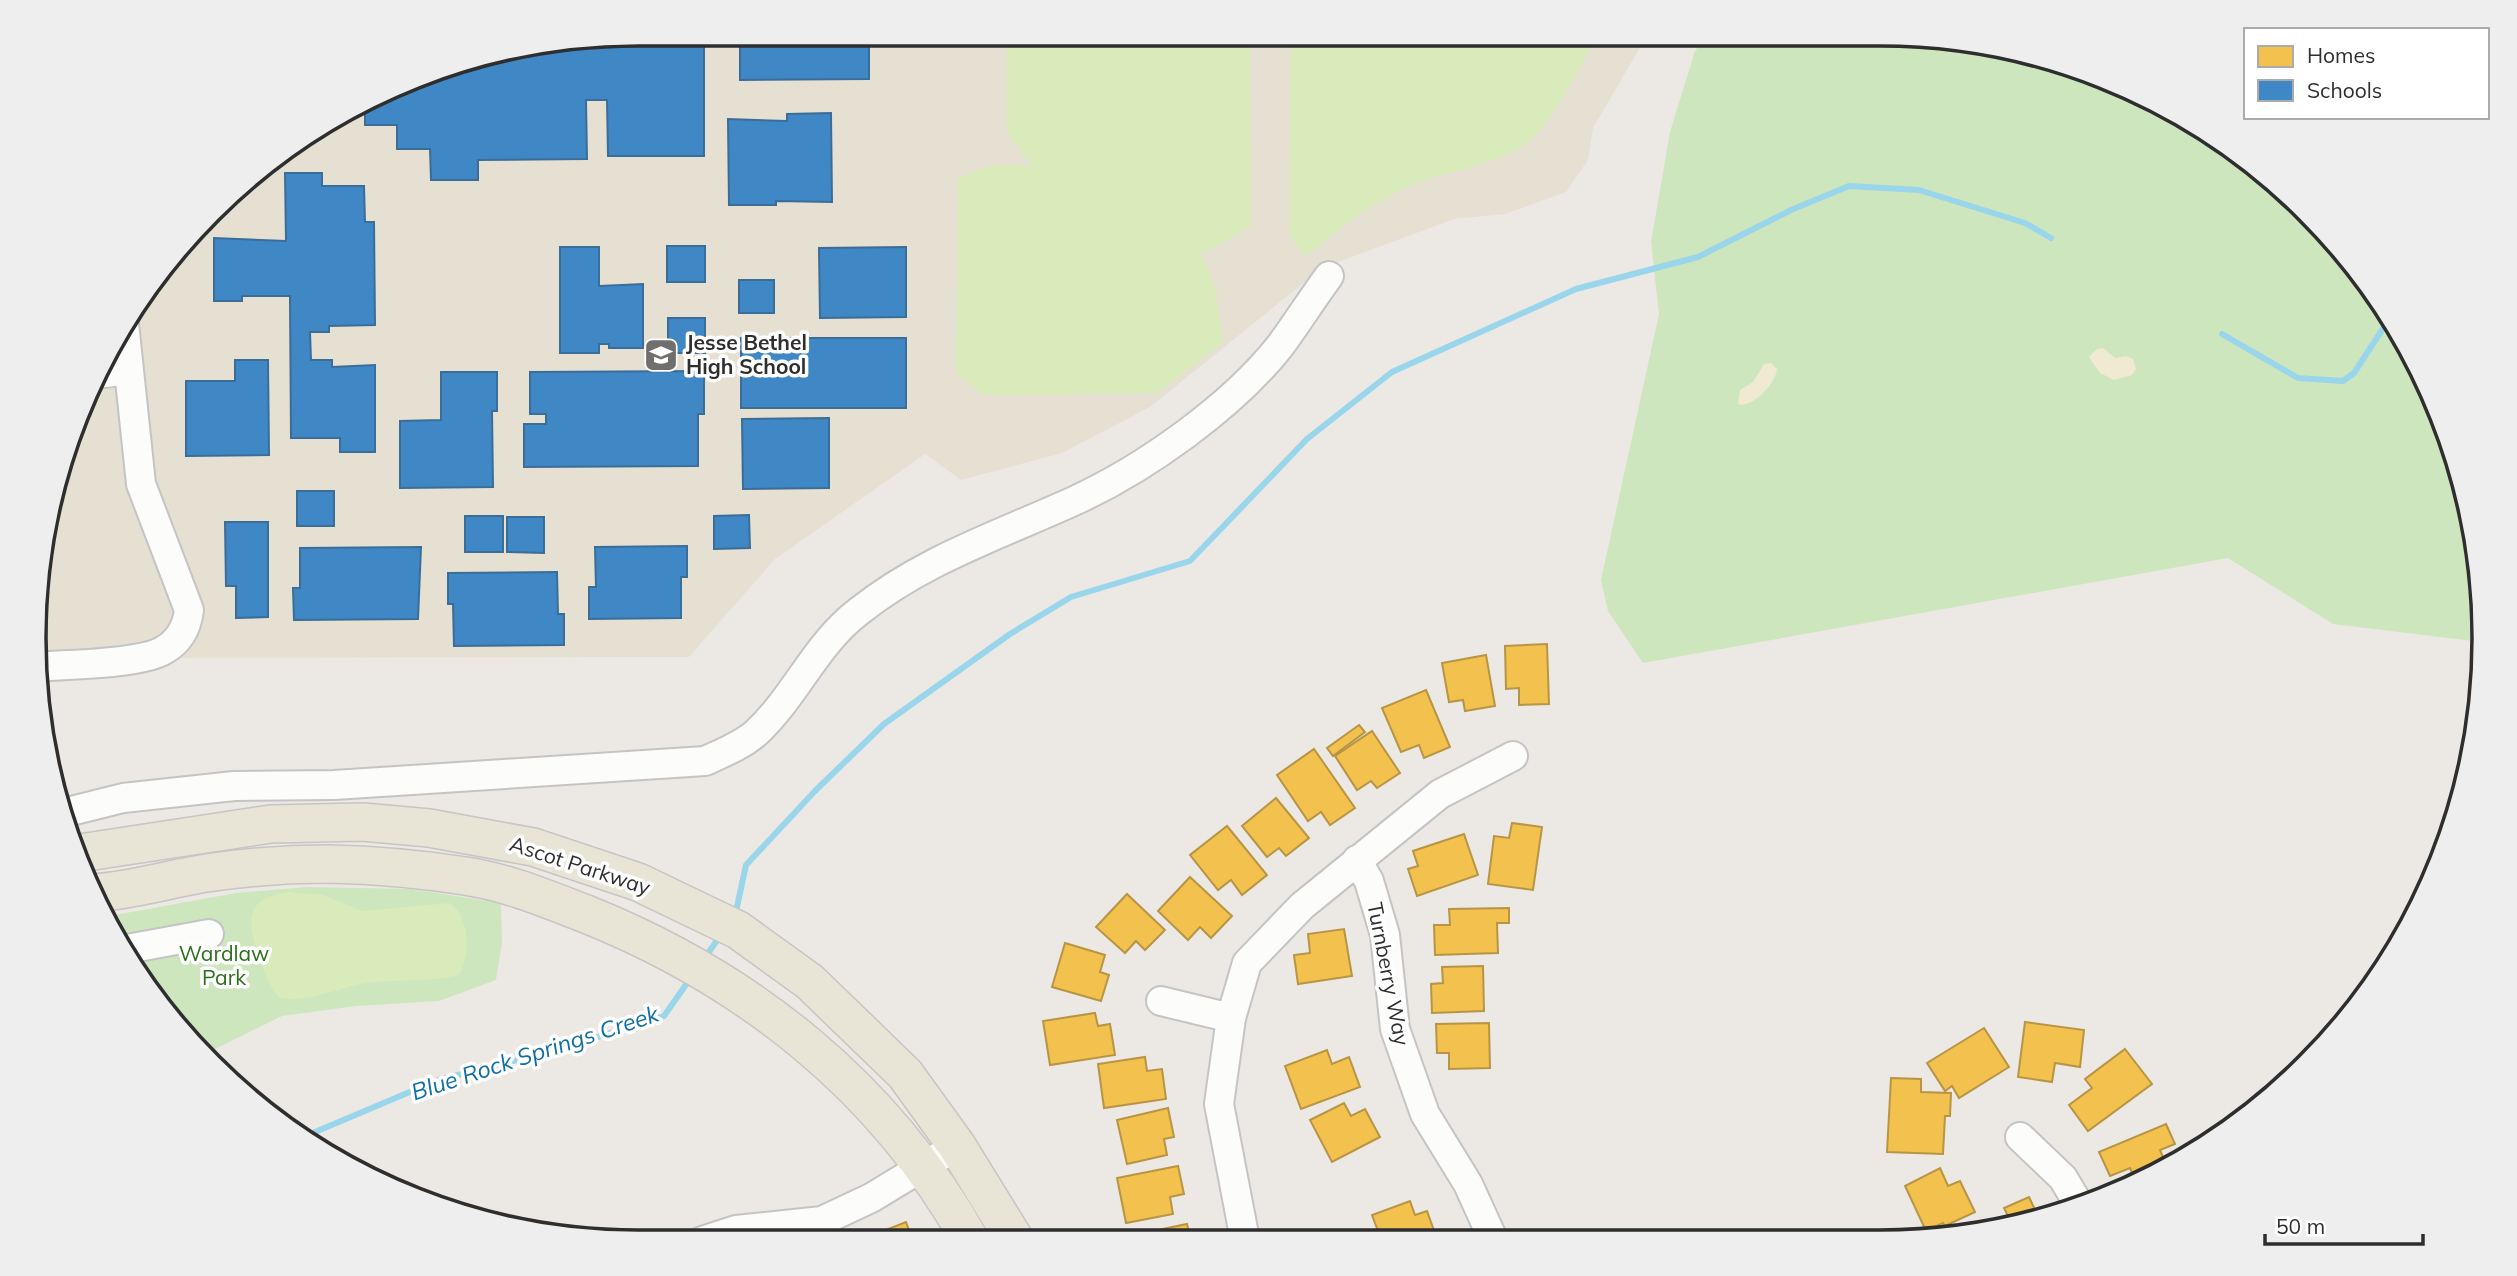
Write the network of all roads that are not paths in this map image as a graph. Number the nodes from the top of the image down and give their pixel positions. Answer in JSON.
{"nodes":[{"id":1,"x":1329,"y":276,"type":"dead end"},
{"id":2,"x":126,"y":341,"type":"edge"},
{"id":3,"x":128,"y":370,"type":"junction"},
{"id":4,"x":109,"y":372,"type":"edge"},
{"id":5,"x":47,"y":666,"type":"edge"},
{"id":6,"x":1513,"y":756,"type":"dead end"},
{"id":7,"x":72,"y":811,"type":"edge"},
{"id":8,"x":86,"y":852,"type":"edge"},
{"id":9,"x":1357,"y":860,"type":"junction"},
{"id":10,"x":103,"y":891,"type":"edge"},
{"id":11,"x":209,"y":934,"type":"dead end"},
{"id":12,"x":133,"y":948,"type":"edge"},
{"id":13,"x":1161,"y":1001,"type":"dead end"},
{"id":14,"x":1231,"y":1018,"type":"junction"},
{"id":15,"x":2020,"y":1137,"type":"dead end"},
{"id":16,"x":957,"y":1146,"type":"junction"},
{"id":17,"x":920,"y":1167,"type":"junction"},
{"id":18,"x":2074,"y":1197,"type":"edge"},
{"id":19,"x":821,"y":1230,"type":"edge"},
{"id":20,"x":963,"y":1230,"type":"edge"},
{"id":21,"x":1009,"y":1230,"type":"edge"},
{"id":22,"x":1243,"y":1230,"type":"edge"},
{"id":23,"x":1489,"y":1230,"type":"edge"}],
"edges":[{"from":1,"to":7,"type":"street"},
{"from":2,"to":3,"type":"street"},
{"from":3,"to":4,"type":"street"},
{"from":3,"to":5,"type":"street"},
{"from":6,"to":9,"type":"street"},
{"from":8,"to":16,"type":"main road","name":"Ascot Parkway"},
{"from":9,"to":14,"type":"street"},
{"from":9,"to":23,"type":"street","name":"Turnberry Way"},
{"from":10,"to":17,"type":"main road","name":"Ascot Parkway"},
{"from":11,"to":12,"type":"street"},
{"from":13,"to":14,"type":"street"},
{"from":14,"to":22,"type":"street"},
{"from":15,"to":18,"type":"street"},
{"from":16,"to":17,"type":"street"},
{"from":16,"to":21,"type":"main road","name":"Ascot Parkway"},
{"from":17,"to":19,"type":"street"},
{"from":17,"to":20,"type":"main road","name":"Ascot Parkway"}]}
